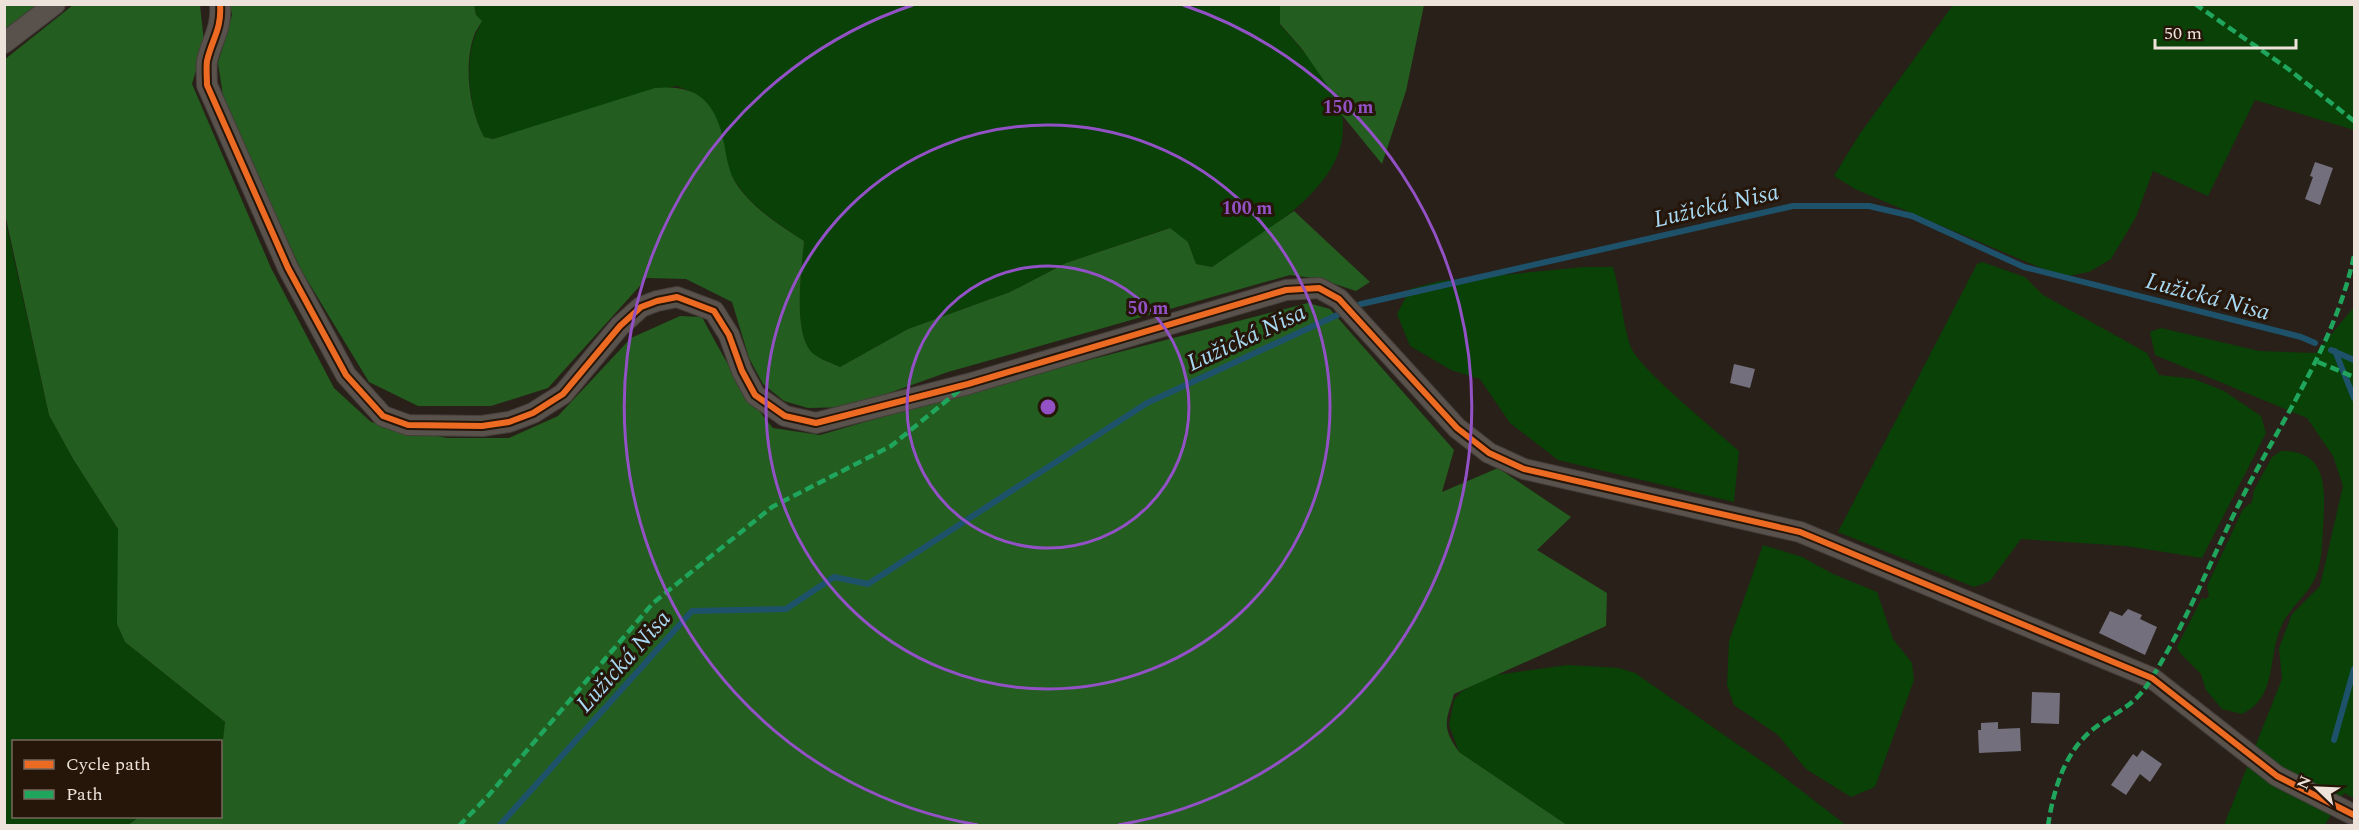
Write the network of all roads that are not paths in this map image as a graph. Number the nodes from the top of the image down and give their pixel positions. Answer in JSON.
{"nodes":[{"id":1,"x":55,"y":4,"type":"edge"},
{"id":2,"x":220,"y":4,"type":"edge"},
{"id":3,"x":4,"y":43,"type":"edge"},
{"id":4,"x":2355,"y":815,"type":"edge"}],
"edges":[{"from":1,"to":3,"type":"street"},
{"from":2,"to":4,"type":"street"}]}
